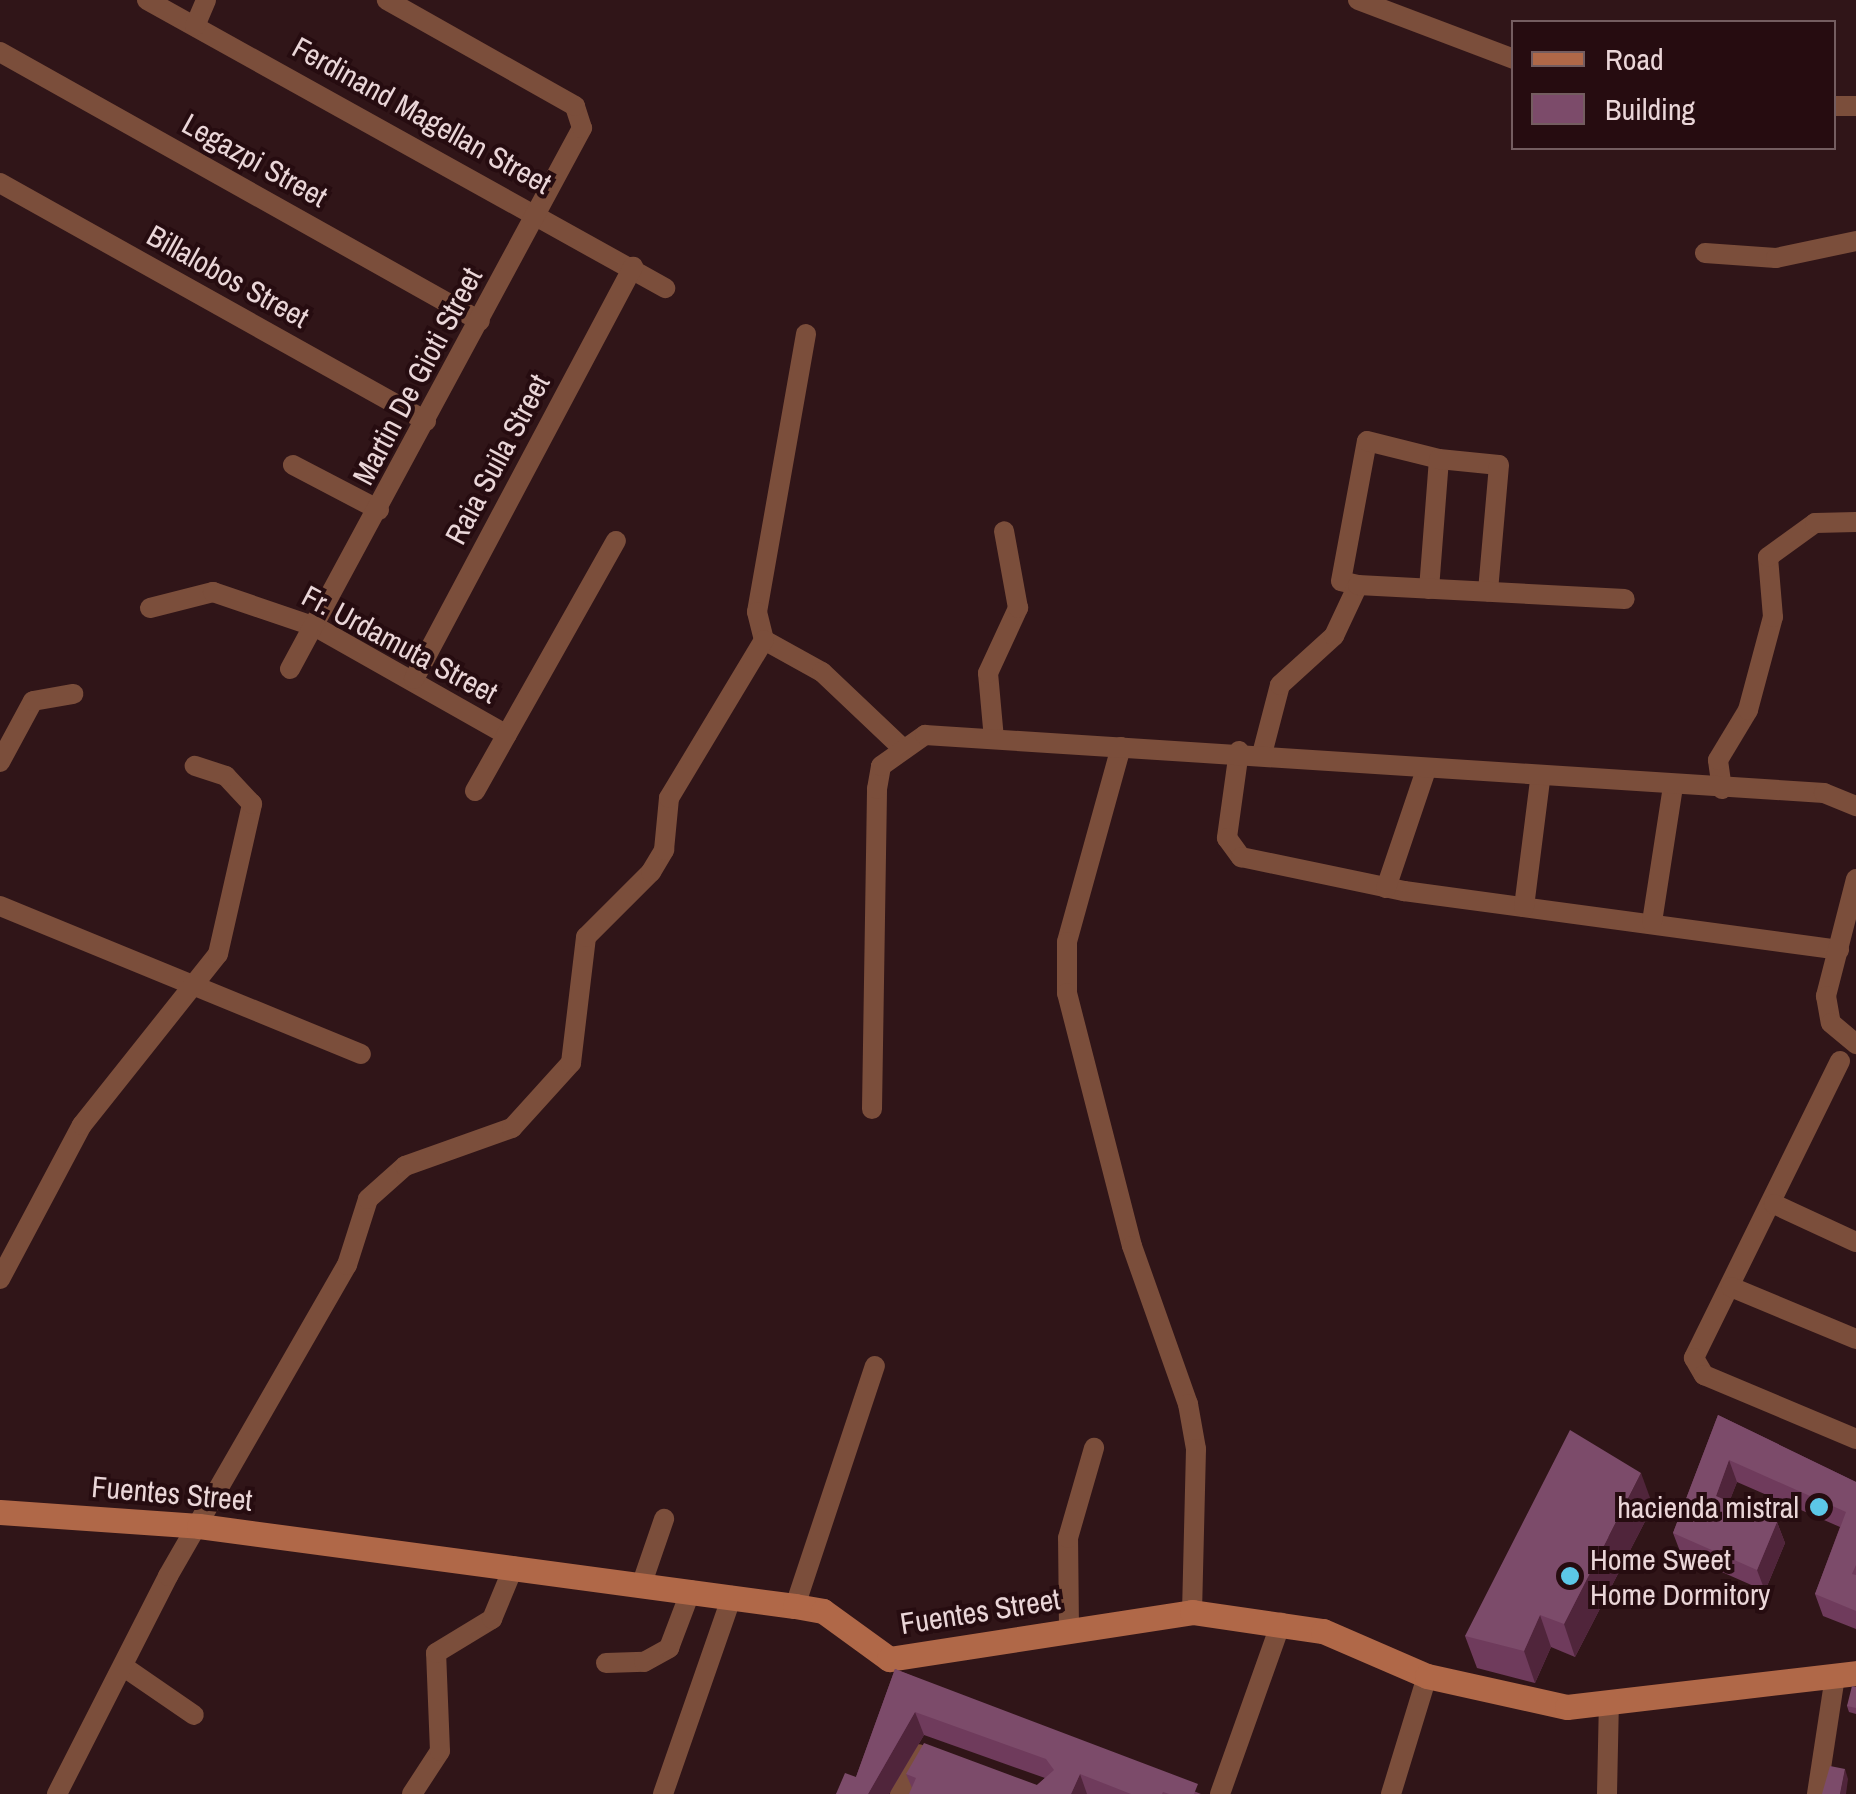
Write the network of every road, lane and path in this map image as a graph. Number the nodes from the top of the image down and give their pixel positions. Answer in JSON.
{"nodes":[{"id":1,"x":147,"y":0,"type":"edge"},
{"id":2,"x":206,"y":0,"type":"edge"},
{"id":3,"x":387,"y":0,"type":"edge"},
{"id":4,"x":1358,"y":0,"type":"edge"},
{"id":5,"x":195,"y":26,"type":"junction"},
{"id":6,"x":0,"y":52,"type":"edge"},
{"id":7,"x":1511,"y":58,"type":"edge"},
{"id":8,"x":0,"y":183,"type":"edge"},
{"id":9,"x":539,"y":213,"type":"junction"},
{"id":10,"x":1856,"y":242,"type":"edge"},
{"id":11,"x":1705,"y":252,"type":"dead end"},
{"id":12,"x":633,"y":267,"type":"junction"},
{"id":13,"x":665,"y":288,"type":"dead end"},
{"id":14,"x":480,"y":321,"type":"junction"},
{"id":15,"x":806,"y":334,"type":"dead end"},
{"id":16,"x":426,"y":421,"type":"junction"},
{"id":17,"x":1439,"y":459,"type":"junction"},
{"id":18,"x":293,"y":466,"type":"dead end"},
{"id":19,"x":378,"y":510,"type":"junction"},
{"id":20,"x":1856,"y":522,"type":"edge"},
{"id":21,"x":1004,"y":530,"type":"dead end"},
{"id":22,"x":616,"y":540,"type":"dead end"},
{"id":23,"x":1358,"y":585,"type":"junction"},
{"id":24,"x":1429,"y":589,"type":"junction"},
{"id":25,"x":1488,"y":592,"type":"junction"},
{"id":26,"x":1625,"y":600,"type":"dead end"},
{"id":27,"x":150,"y":608,"type":"dead end"},
{"id":28,"x":316,"y":627,"type":"junction"},
{"id":29,"x":764,"y":640,"type":"junction"},
{"id":30,"x":290,"y":670,"type":"dead end"},
{"id":31,"x":414,"y":678,"type":"junction"},
{"id":32,"x":73,"y":694,"type":"dead end"},
{"id":33,"x":507,"y":735,"type":"junction"},
{"id":34,"x":994,"y":739,"type":"junction"},
{"id":35,"x":900,"y":746,"type":"junction"},
{"id":36,"x":1121,"y":747,"type":"junction"},
{"id":37,"x":1239,"y":751,"type":"junction"},
{"id":38,"x":1262,"y":754,"type":"junction"},
{"id":39,"x":0,"y":762,"type":"edge"},
{"id":40,"x":195,"y":766,"type":"dead end"},
{"id":41,"x":1426,"y":770,"type":"junction"},
{"id":42,"x":1540,"y":781,"type":"junction"},
{"id":43,"x":1672,"y":787,"type":"junction"},
{"id":44,"x":1722,"y":789,"type":"junction"},
{"id":45,"x":475,"y":791,"type":"dead end"},
{"id":46,"x":1856,"y":806,"type":"edge"},
{"id":47,"x":1856,"y":879,"type":"edge"},
{"id":48,"x":1386,"y":888,"type":"junction"},
{"id":49,"x":0,"y":906,"type":"edge"},
{"id":50,"x":1524,"y":906,"type":"junction"},
{"id":51,"x":1652,"y":922,"type":"junction"},
{"id":52,"x":1839,"y":950,"type":"junction"},
{"id":53,"x":192,"y":985,"type":"junction"},
{"id":54,"x":1856,"y":1044,"type":"edge"},
{"id":55,"x":360,"y":1054,"type":"dead end"},
{"id":56,"x":1840,"y":1061,"type":"dead end"},
{"id":57,"x":872,"y":1109,"type":"dead end"},
{"id":58,"x":1774,"y":1204,"type":"junction"},
{"id":59,"x":1856,"y":1242,"type":"edge"},
{"id":60,"x":0,"y":1279,"type":"edge"},
{"id":61,"x":1731,"y":1287,"type":"junction"},
{"id":62,"x":1856,"y":1340,"type":"edge"},
{"id":63,"x":875,"y":1366,"type":"dead end"},
{"id":64,"x":1856,"y":1438,"type":"edge"},
{"id":65,"x":1094,"y":1448,"type":"dead end"},
{"id":66,"x":0,"y":1512,"type":"edge"},
{"id":67,"x":664,"y":1519,"type":"dead end"},
{"id":68,"x":199,"y":1526,"type":"junction"},
{"id":69,"x":514,"y":1566,"type":"junction"},
{"id":70,"x":642,"y":1582,"type":"junction"},
{"id":71,"x":691,"y":1590,"type":"junction"},
{"id":72,"x":732,"y":1596,"type":"junction"},
{"id":73,"x":795,"y":1606,"type":"junction"},
{"id":74,"x":1192,"y":1612,"type":"junction"},
{"id":75,"x":1281,"y":1623,"type":"junction"},
{"id":76,"x":1070,"y":1629,"type":"junction"},
{"id":77,"x":606,"y":1663,"type":"dead end"},
{"id":78,"x":127,"y":1668,"type":"junction"},
{"id":79,"x":1846,"y":1675,"type":"edge"},
{"id":80,"x":1426,"y":1676,"type":"junction"},
{"id":81,"x":1608,"y":1702,"type":"junction"},
{"id":82,"x":194,"y":1715,"type":"dead end"},
{"id":83,"x":952,"y":1755,"type":"edge"},
{"id":84,"x":57,"y":1794,"type":"edge"},
{"id":85,"x":412,"y":1794,"type":"edge"},
{"id":86,"x":663,"y":1794,"type":"edge"},
{"id":87,"x":900,"y":1794,"type":"edge"},
{"id":88,"x":1220,"y":1794,"type":"edge"},
{"id":89,"x":1392,"y":1794,"type":"edge"},
{"id":90,"x":1607,"y":1794,"type":"edge"},
{"id":91,"x":1817,"y":1794,"type":"edge"}],
"edges":[{"from":1,"to":5,"type":"street","name":"Ferdinand Magellan Street"},
{"from":2,"to":5,"type":"street"},
{"from":3,"to":9,"type":"street","name":"Martin De Gioti Street"},
{"from":4,"to":7,"type":"street"},
{"from":5,"to":9,"type":"street","name":"Ferdinand Magellan Street"},
{"from":6,"to":14,"type":"street","name":"Legazpi Street"},
{"from":8,"to":16,"type":"street","name":"Billalobos Street"},
{"from":9,"to":12,"type":"street","name":"Ferdinand Magellan Street"},
{"from":9,"to":14,"type":"street","name":"Martin De Gioti Street"},
{"from":10,"to":11,"type":"street"},
{"from":12,"to":13,"type":"street","name":"Ferdinand Magellan Street"},
{"from":12,"to":31,"type":"street","name":"Raia Suila Street"},
{"from":14,"to":16,"type":"street","name":"Martin De Gioti Street"},
{"from":15,"to":29,"type":"street"},
{"from":16,"to":19,"type":"street","name":"Martin De Gioti Street"},
{"from":17,"to":23,"type":"street"},
{"from":17,"to":24,"type":"street"},
{"from":17,"to":25,"type":"street"},
{"from":18,"to":19,"type":"street"},
{"from":19,"to":28,"type":"street","name":"Martin De Gioti Street"},
{"from":20,"to":44,"type":"street"},
{"from":21,"to":34,"type":"street"},
{"from":22,"to":33,"type":"street"},
{"from":23,"to":24,"type":"street"},
{"from":23,"to":38,"type":"street"},
{"from":24,"to":25,"type":"street"},
{"from":25,"to":26,"type":"street"},
{"from":27,"to":28,"type":"street","name":"Fr. Urdamuta Street"},
{"from":28,"to":30,"type":"street","name":"Martin De Gioti Street"},
{"from":28,"to":31,"type":"street","name":"Fr. Urdamuta Street"},
{"from":29,"to":35,"type":"street"},
{"from":29,"to":68,"type":"street"},
{"from":31,"to":33,"type":"street","name":"Fr. Urdamuta Street"},
{"from":32,"to":39,"type":"street"},
{"from":33,"to":45,"type":"street"},
{"from":34,"to":35,"type":"street"},
{"from":34,"to":36,"type":"street"},
{"from":35,"to":57,"type":"street"},
{"from":36,"to":37,"type":"street"},
{"from":36,"to":74,"type":"street"},
{"from":37,"to":38,"type":"street"},
{"from":37,"to":48,"type":"street"},
{"from":38,"to":41,"type":"street"},
{"from":40,"to":53,"type":"street"},
{"from":41,"to":42,"type":"street"},
{"from":41,"to":48,"type":"street"},
{"from":42,"to":43,"type":"street"},
{"from":42,"to":50,"type":"street"},
{"from":43,"to":44,"type":"street"},
{"from":43,"to":51,"type":"street"},
{"from":44,"to":46,"type":"street"},
{"from":47,"to":52,"type":"street"},
{"from":48,"to":50,"type":"street"},
{"from":49,"to":53,"type":"street"},
{"from":50,"to":51,"type":"street"},
{"from":51,"to":52,"type":"street"},
{"from":52,"to":54,"type":"street"},
{"from":53,"to":55,"type":"street"},
{"from":53,"to":60,"type":"street"},
{"from":56,"to":58,"type":"street"},
{"from":58,"to":59,"type":"street"},
{"from":58,"to":61,"type":"street"},
{"from":61,"to":62,"type":"street"},
{"from":61,"to":64,"type":"street"},
{"from":63,"to":73,"type":"street"},
{"from":65,"to":76,"type":"street"},
{"from":66,"to":68,"type":"street","name":"Fuentes Street"},
{"from":67,"to":70,"type":"street"},
{"from":68,"to":69,"type":"street","name":"Fuentes Street"},
{"from":68,"to":78,"type":"street"},
{"from":69,"to":70,"type":"street","name":"Fuentes Street"},
{"from":69,"to":85,"type":"street"},
{"from":70,"to":71,"type":"street","name":"Fuentes Street"},
{"from":71,"to":72,"type":"street","name":"Fuentes Street"},
{"from":71,"to":77,"type":"street"},
{"from":72,"to":73,"type":"street","name":"Fuentes Street"},
{"from":72,"to":86,"type":"street"},
{"from":73,"to":76,"type":"street","name":"Fuentes Street"},
{"from":74,"to":75,"type":"street","name":"Fuentes Street"},
{"from":74,"to":76,"type":"street","name":"Fuentes Street"},
{"from":75,"to":80,"type":"street","name":"Fuentes Street"},
{"from":75,"to":88,"type":"street"},
{"from":78,"to":82,"type":"street"},
{"from":78,"to":84,"type":"street"},
{"from":79,"to":81,"type":"street","name":"Fuentes Street"},
{"from":79,"to":91,"type":"street"},
{"from":80,"to":81,"type":"street","name":"Fuentes Street"},
{"from":80,"to":89,"type":"street"},
{"from":81,"to":90,"type":"street"},
{"from":83,"to":87,"type":"street"}]}
